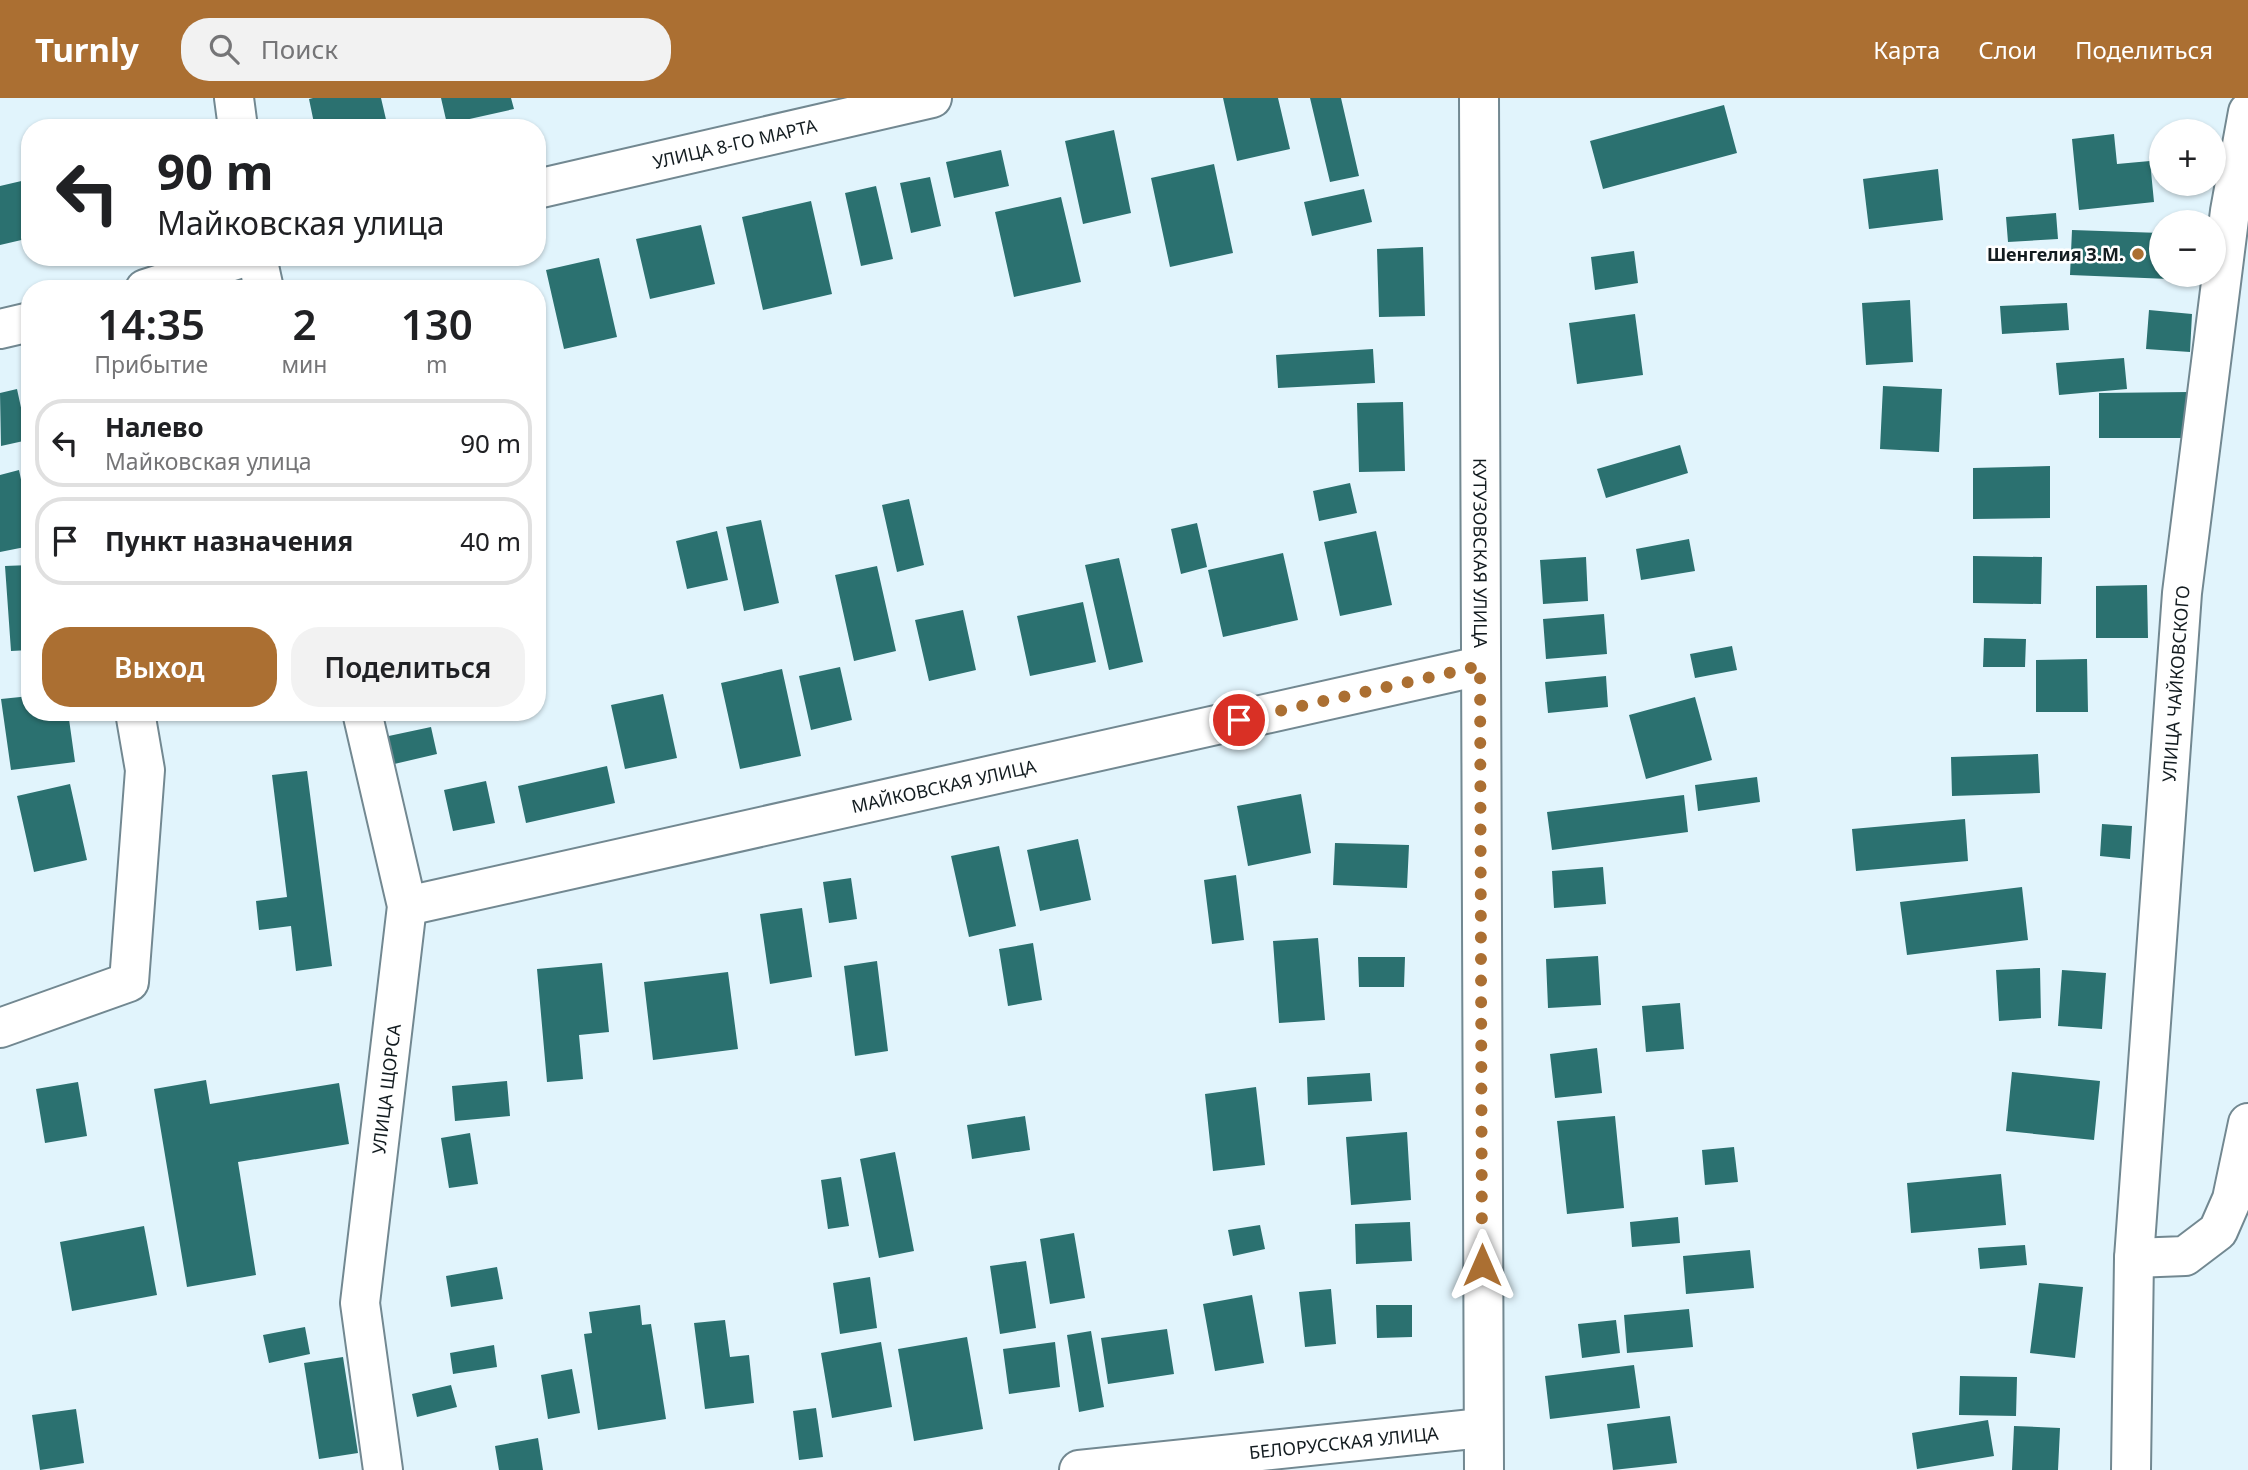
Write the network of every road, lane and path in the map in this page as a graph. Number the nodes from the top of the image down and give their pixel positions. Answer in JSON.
{"nodes":[{"id":1,"x":234,"y":98,"type":"edge"},
{"id":2,"x":932,"y":98,"type":"edge"},
{"id":3,"x":1479,"y":98,"type":"edge"},
{"id":4,"x":2248,"y":112,"type":"edge"},
{"id":5,"x":238,"y":119,"type":"edge"},
{"id":6,"x":546,"y":187,"type":"edge"},
{"id":7,"x":217,"y":266,"type":"edge"},
{"id":8,"x":173,"y":280,"type":"edge"},
{"id":9,"x":21,"y":324,"type":"edge"},
{"id":10,"x":0,"y":330,"type":"edge"},
{"id":11,"x":1480,"y":666,"type":"junction"},
{"id":12,"x":137,"y":721,"type":"edge"},
{"id":13,"x":364,"y":721,"type":"edge"},
{"id":14,"x":408,"y":906,"type":"junction"},
{"id":15,"x":0,"y":1028,"type":"edge"},
{"id":16,"x":2248,"y":1123,"type":"edge"},
{"id":17,"x":2134,"y":1258,"type":"junction"},
{"id":18,"x":1482,"y":1428,"type":"junction"},
{"id":19,"x":383,"y":1470,"type":"edge"},
{"id":20,"x":1079,"y":1470,"type":"edge"},
{"id":21,"x":1484,"y":1470,"type":"edge"},
{"id":22,"x":2131,"y":1470,"type":"edge"}],
"edges":[{"from":1,"to":5,"type":"street"},
{"from":2,"to":6,"type":"street","name":"УЛИЦА 8-ГО МАРТА"},
{"from":3,"to":11,"type":"street","name":"КУТУЗОВСКАЯ УЛИЦА"},
{"from":4,"to":17,"type":"street","name":"УЛИЦА ЧАЙКОВСКОГО"},
{"from":7,"to":8,"type":"street"},
{"from":9,"to":10,"type":"street"},
{"from":11,"to":14,"type":"street","name":"МАЙКОВСКАЯ УЛИЦА"},
{"from":11,"to":18,"type":"street","name":"КУТУЗОВСКАЯ УЛИЦА"},
{"from":12,"to":15,"type":"street"},
{"from":13,"to":14,"type":"street","name":"УЛИЦА ЩОРСА"},
{"from":14,"to":19,"type":"street","name":"УЛИЦА ЩОРСА"},
{"from":16,"to":17,"type":"street"},
{"from":17,"to":22,"type":"street","name":"УЛИЦА ЧАЙКОВСКОГО"},
{"from":18,"to":20,"type":"street","name":"БЕЛОРУССКАЯ УЛИЦА"},
{"from":18,"to":21,"type":"street","name":"КУТУЗОВСКАЯ УЛИЦА"}]}
